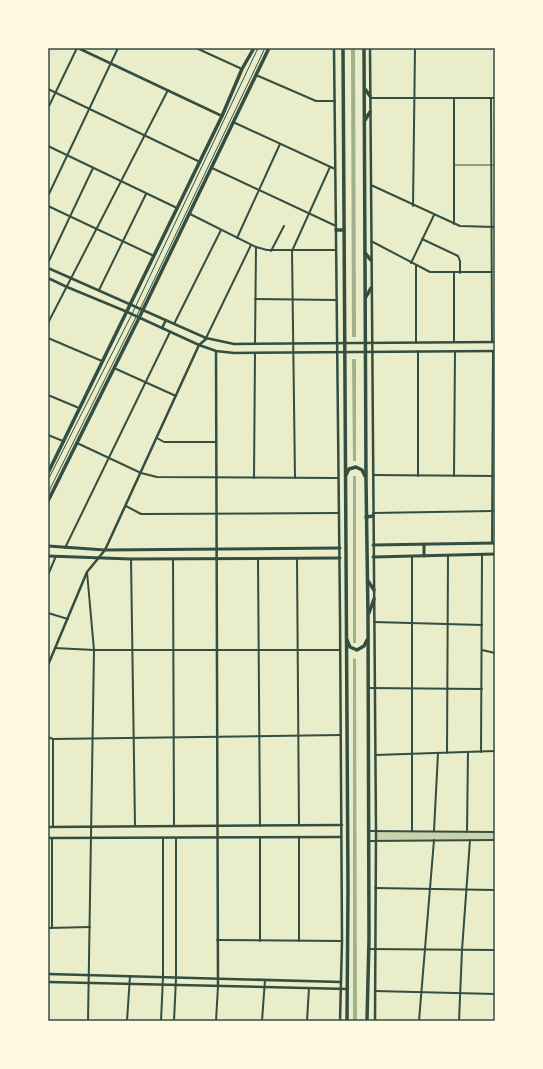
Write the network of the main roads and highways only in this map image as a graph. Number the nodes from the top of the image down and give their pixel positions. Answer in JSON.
{"nodes":[{"id":1,"x":254,"y":48,"type":"edge"},
{"id":2,"x":269,"y":48,"type":"edge"},
{"id":3,"x":342,"y":48,"type":"edge"},
{"id":4,"x":364,"y":48,"type":"edge"},
{"id":5,"x":364,"y":88,"type":"junction"},
{"id":6,"x":370,"y":97,"type":"road end"},
{"id":7,"x":370,"y":112,"type":"road end"},
{"id":8,"x":364,"y":121,"type":"junction"},
{"id":9,"x":336,"y":228,"type":"road end"},
{"id":10,"x":344,"y":230,"type":"junction"},
{"id":11,"x":365,"y":252,"type":"junction"},
{"id":12,"x":371,"y":260,"type":"road end"},
{"id":13,"x":371,"y":288,"type":"road end"},
{"id":14,"x":365,"y":298,"type":"junction"},
{"id":15,"x":48,"y":472,"type":"edge"},
{"id":16,"x":345,"y":479,"type":"junction"},
{"id":17,"x":366,"y":479,"type":"junction"},
{"id":18,"x":48,"y":501,"type":"edge"},
{"id":19,"x":373,"y":515,"type":"road end"},
{"id":20,"x":366,"y":516,"type":"junction"},
{"id":21,"x":340,"y":526,"type":"road end"},
{"id":22,"x":345,"y":526,"type":"junction"},
{"id":23,"x":494,"y":543,"type":"edge"},
{"id":24,"x":424,"y":544,"type":"junction"},
{"id":25,"x":373,"y":545,"type":"road end"},
{"id":26,"x":48,"y":546,"type":"edge"},
{"id":27,"x":340,"y":548,"type":"road end"},
{"id":28,"x":495,"y":554,"type":"edge"},
{"id":29,"x":48,"y":556,"type":"edge"},
{"id":30,"x":424,"y":556,"type":"junction"},
{"id":31,"x":374,"y":557,"type":"road end"},
{"id":32,"x":340,"y":558,"type":"road end"},
{"id":33,"x":368,"y":580,"type":"junction"},
{"id":34,"x":346,"y":584,"type":"junction"},
{"id":35,"x":340,"y":585,"type":"road end"},
{"id":36,"x":374,"y":590,"type":"road end"},
{"id":37,"x":374,"y":599,"type":"road end"},
{"id":38,"x":368,"y":616,"type":"junction"},
{"id":39,"x":346,"y":635,"type":"junction"},
{"id":40,"x":368,"y":636,"type":"junction"},
{"id":41,"x":347,"y":688,"type":"junction"},
{"id":42,"x":340,"y":689,"type":"road end"},
{"id":43,"x":347,"y":1021,"type":"edge"},
{"id":44,"x":367,"y":1021,"type":"edge"}],
"edges":[{"from":1,"to":15,"type":"main road"},
{"from":2,"to":18,"type":"main road"},
{"from":3,"to":10,"type":"main road"},
{"from":4,"to":5,"type":"main road"},
{"from":5,"to":6,"type":"main road"},
{"from":5,"to":8,"type":"main road"},
{"from":7,"to":8,"type":"main road"},
{"from":8,"to":11,"type":"main road"},
{"from":9,"to":10,"type":"main road"},
{"from":10,"to":16,"type":"main road"},
{"from":11,"to":12,"type":"main road"},
{"from":11,"to":14,"type":"main road"},
{"from":13,"to":14,"type":"main road"},
{"from":14,"to":17,"type":"main road"},
{"from":16,"to":17,"type":"main road"},
{"from":16,"to":22,"type":"main road"},
{"from":17,"to":20,"type":"main road"},
{"from":19,"to":20,"type":"main road"},
{"from":20,"to":33,"type":"main road"},
{"from":21,"to":22,"type":"main road"},
{"from":22,"to":34,"type":"main road"},
{"from":23,"to":24,"type":"main road"},
{"from":24,"to":25,"type":"main road"},
{"from":24,"to":30,"type":"main road"},
{"from":26,"to":27,"type":"main road"},
{"from":28,"to":30,"type":"main road"},
{"from":29,"to":32,"type":"main road"},
{"from":30,"to":31,"type":"main road"},
{"from":33,"to":36,"type":"main road"},
{"from":33,"to":38,"type":"main road"},
{"from":34,"to":35,"type":"main road"},
{"from":34,"to":39,"type":"main road"},
{"from":37,"to":38,"type":"main road"},
{"from":38,"to":40,"type":"main road"},
{"from":39,"to":40,"type":"main road"},
{"from":39,"to":41,"type":"main road"},
{"from":40,"to":44,"type":"main road"},
{"from":41,"to":42,"type":"main road"},
{"from":41,"to":43,"type":"main road"}]}
